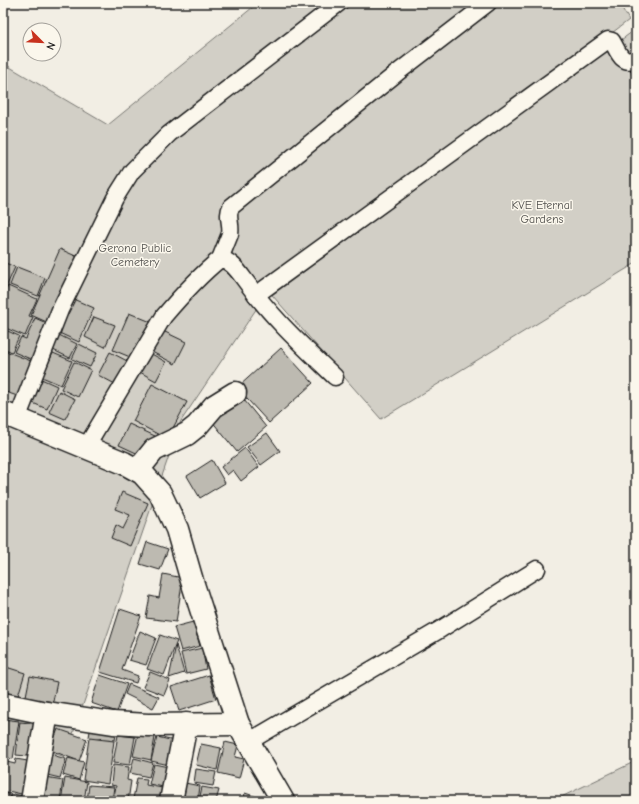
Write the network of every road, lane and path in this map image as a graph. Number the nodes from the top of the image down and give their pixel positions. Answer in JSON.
{"nodes":[{"id":1,"x":339,"y":3,"type":"edge"},
{"id":2,"x":488,"y":3,"type":"edge"},
{"id":3,"x":636,"y":58,"type":"edge"},
{"id":4,"x":220,"y":259,"type":"junction"},
{"id":5,"x":256,"y":296,"type":"junction"},
{"id":6,"x":335,"y":377,"type":"dead end"},
{"id":7,"x":235,"y":393,"type":"dead end"},
{"id":8,"x":10,"y":416,"type":"edge"},
{"id":9,"x":86,"y":448,"type":"junction"},
{"id":10,"x":138,"y":470,"type":"junction"},
{"id":11,"x":537,"y":569,"type":"dead end"},
{"id":12,"x":3,"y":704,"type":"edge"},
{"id":13,"x":47,"y":713,"type":"junction"},
{"id":14,"x":186,"y":724,"type":"junction"},
{"id":15,"x":243,"y":733,"type":"junction"},
{"id":16,"x":32,"y":801,"type":"edge"},
{"id":17,"x":171,"y":801,"type":"edge"},
{"id":18,"x":283,"y":801,"type":"edge"}],
"edges":[{"from":1,"to":8,"type":"lane"},
{"from":2,"to":4,"type":"lane"},
{"from":3,"to":5,"type":"lane"},
{"from":4,"to":5,"type":"lane"},
{"from":4,"to":9,"type":"lane"},
{"from":5,"to":6,"type":"lane"},
{"from":7,"to":10,"type":"street"},
{"from":8,"to":9,"type":"street"},
{"from":9,"to":10,"type":"street"},
{"from":10,"to":15,"type":"street"},
{"from":11,"to":15,"type":"lane"},
{"from":12,"to":13,"type":"street"},
{"from":13,"to":14,"type":"street"},
{"from":13,"to":16,"type":"street"},
{"from":14,"to":15,"type":"street"},
{"from":14,"to":17,"type":"street"},
{"from":15,"to":18,"type":"street"}]}
